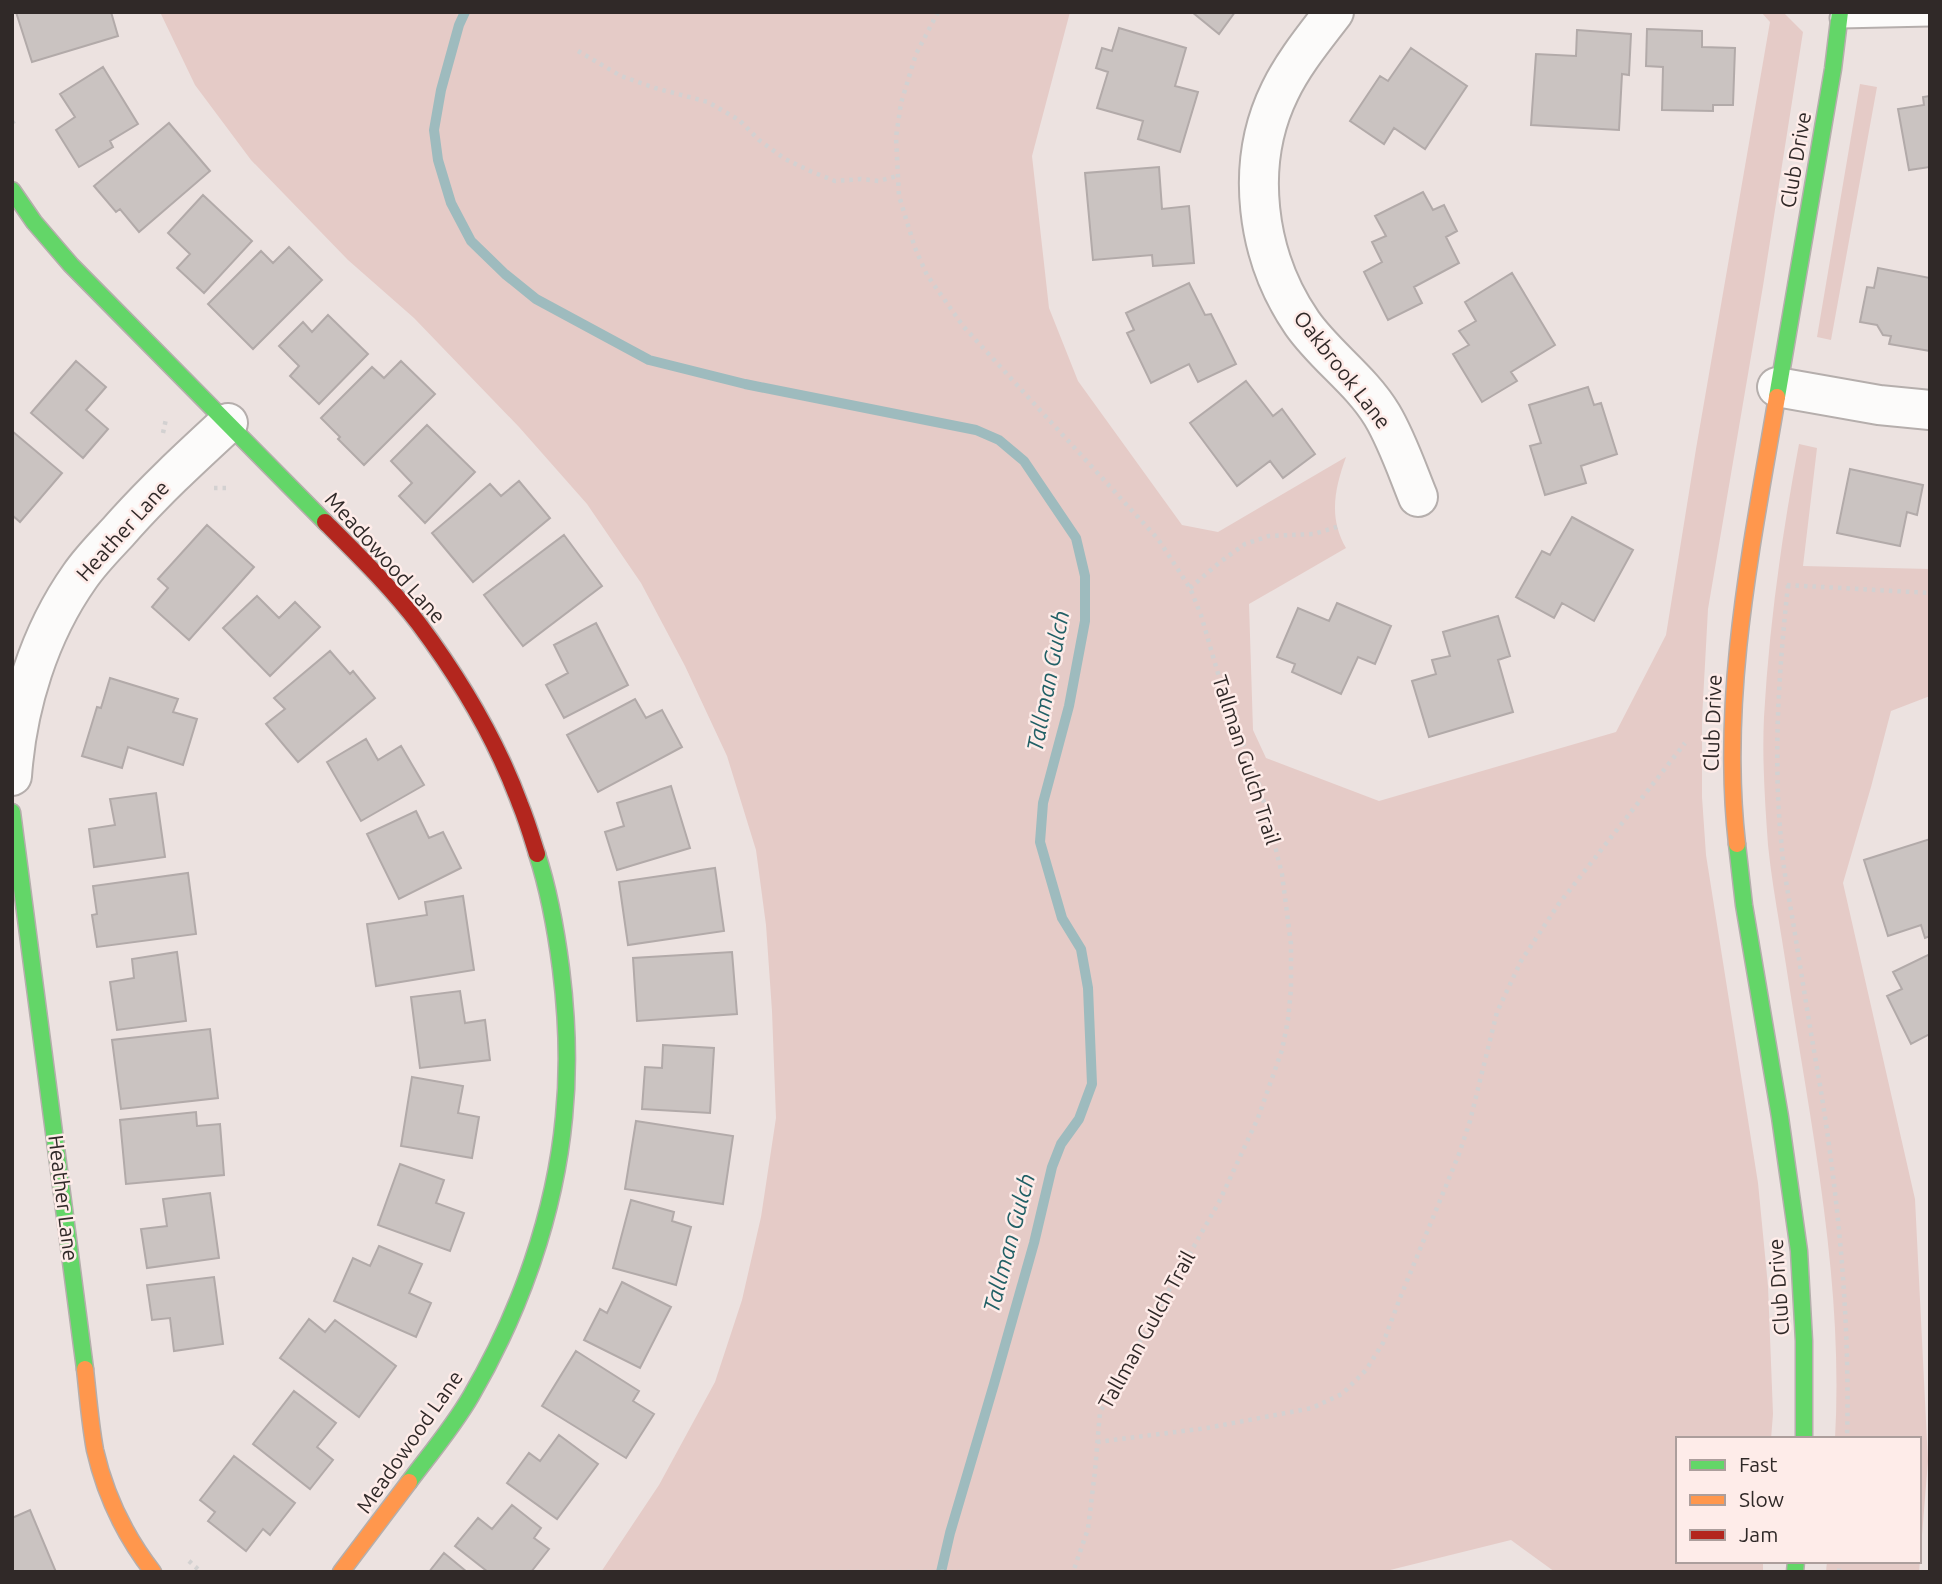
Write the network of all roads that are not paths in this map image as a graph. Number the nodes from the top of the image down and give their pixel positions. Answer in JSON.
{"nodes":[{"id":1,"x":1334,"y":12,"type":"edge"},
{"id":2,"x":1840,"y":15,"type":"edge"},
{"id":3,"x":1930,"y":16,"type":"edge"},
{"id":4,"x":12,"y":190,"type":"edge"},
{"id":5,"x":1777,"y":387,"type":"junction"},
{"id":6,"x":1930,"y":410,"type":"edge"},
{"id":7,"x":228,"y":423,"type":"junction"},
{"id":8,"x":1419,"y":498,"type":"dead end"},
{"id":9,"x":12,"y":776,"type":"edge"},
{"id":10,"x":12,"y":812,"type":"edge"},
{"id":11,"x":1804,"y":1437,"type":"edge"},
{"id":12,"x":153,"y":1572,"type":"edge"},
{"id":13,"x":341,"y":1572,"type":"edge"}],
"edges":[{"from":1,"to":8,"type":"street","name":"Oakbrook Lane"},
{"from":2,"to":3,"type":"lane"},
{"from":2,"to":5,"type":"street","name":"Club Drive"},
{"from":4,"to":7,"type":"street","name":"Meadowood Lane"},
{"from":5,"to":6,"type":"street"},
{"from":5,"to":11,"type":"street","name":"Club Drive"},
{"from":7,"to":9,"type":"street","name":"Heather Lane"},
{"from":7,"to":13,"type":"street","name":"Meadowood Lane"},
{"from":10,"to":12,"type":"street","name":"Heather Lane"}]}
